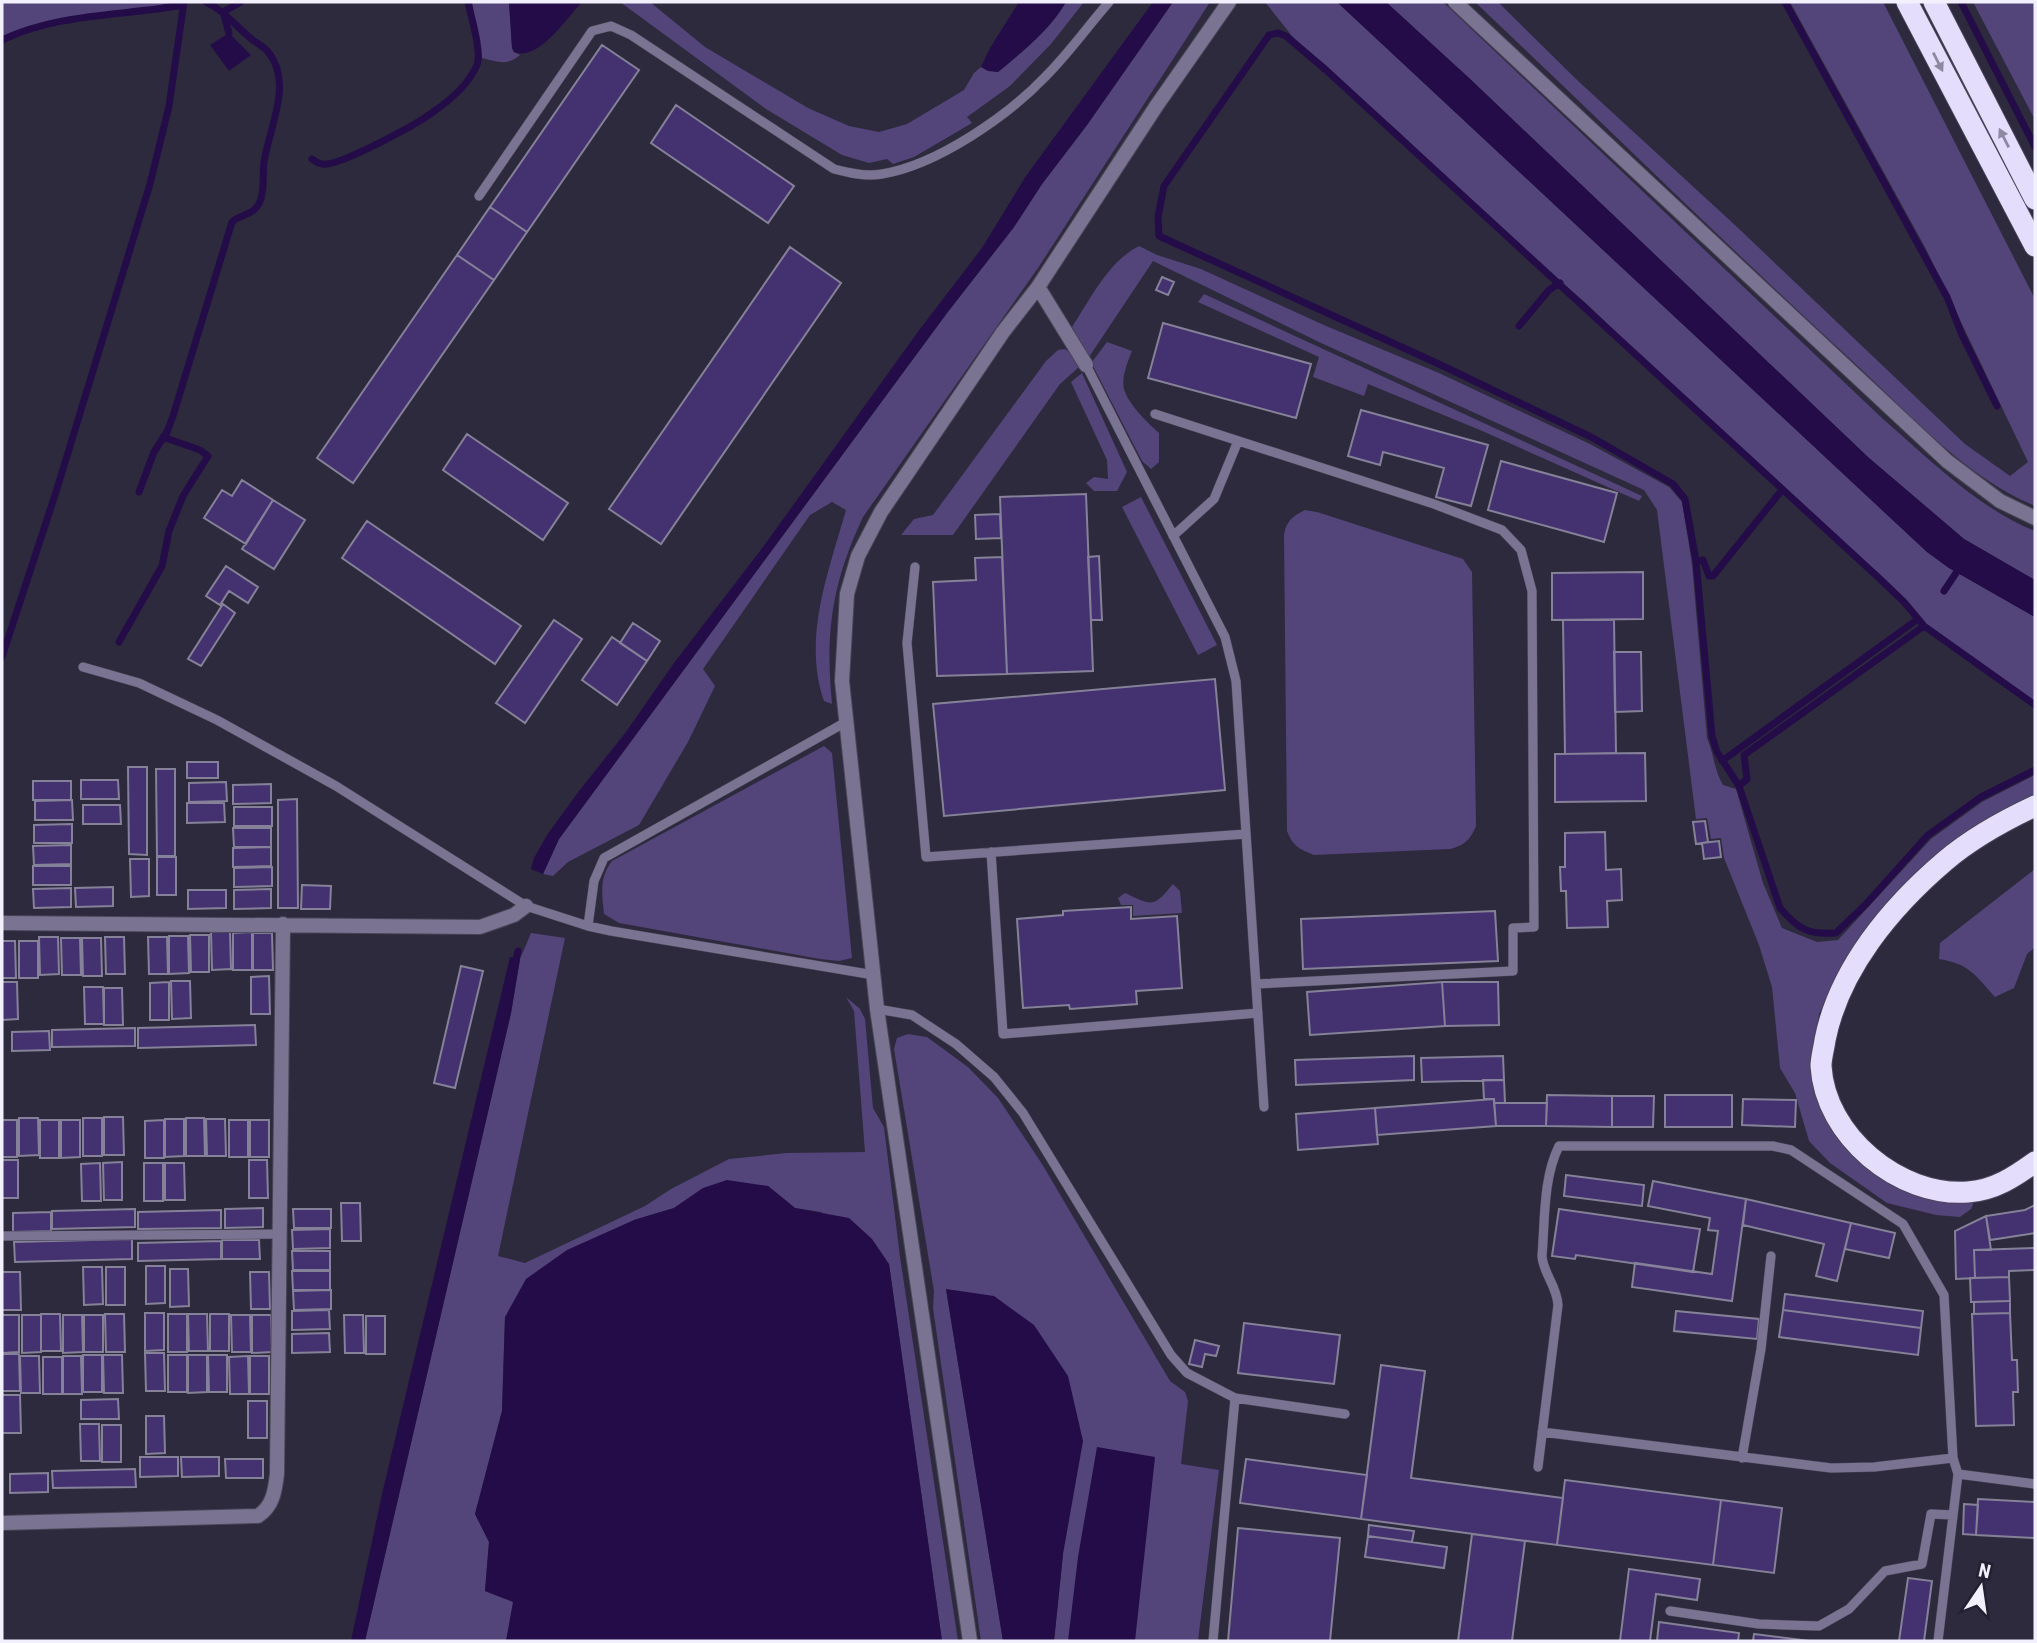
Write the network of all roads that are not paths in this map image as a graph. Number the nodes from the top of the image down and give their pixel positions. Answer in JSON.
{"nodes":[{"id":1,"x":1109,"y":2,"type":"edge"},
{"id":2,"x":1229,"y":2,"type":"edge"},
{"id":3,"x":1455,"y":2,"type":"edge"},
{"id":4,"x":1907,"y":2,"type":"edge"},
{"id":5,"x":1934,"y":2,"type":"edge"},
{"id":6,"x":479,"y":196,"type":"dead end"},
{"id":7,"x":2035,"y":199,"type":"edge"},
{"id":8,"x":2035,"y":246,"type":"edge"},
{"id":9,"x":1038,"y":287,"type":"junction"},
{"id":10,"x":1086,"y":365,"type":"joint"},
{"id":11,"x":1155,"y":414,"type":"dead end"},
{"id":12,"x":1238,"y":441,"type":"junction"},
{"id":13,"x":2035,"y":518,"type":"edge"},
{"id":14,"x":1173,"y":536,"type":"junction"},
{"id":15,"x":915,"y":567,"type":"dead end"},
{"id":16,"x":83,"y":667,"type":"dead end"},
{"id":17,"x":846,"y":722,"type":"junction"},
{"id":18,"x":2035,"y":806,"type":"edge"},
{"id":19,"x":1246,"y":834,"type":"junction"},
{"id":20,"x":992,"y":852,"type":"junction"},
{"id":21,"x":526,"y":906,"type":"junction"},
{"id":22,"x":2,"y":923,"type":"edge"},
{"id":23,"x":283,"y":924,"type":"junction"},
{"id":24,"x":588,"y":926,"type":"junction"},
{"id":25,"x":874,"y":975,"type":"junction"},
{"id":26,"x":1256,"y":984,"type":"junction"},
{"id":27,"x":877,"y":1009,"type":"junction"},
{"id":28,"x":1258,"y":1013,"type":"junction"},
{"id":29,"x":1264,"y":1107,"type":"dead end"},
{"id":30,"x":2035,"y":1162,"type":"edge"},
{"id":31,"x":280,"y":1234,"type":"junction"},
{"id":32,"x":2,"y":1236,"type":"edge"},
{"id":33,"x":1771,"y":1256,"type":"dead end"},
{"id":34,"x":1234,"y":1398,"type":"junction"},
{"id":35,"x":1345,"y":1414,"type":"dead end"},
{"id":36,"x":1542,"y":1432,"type":"junction"},
{"id":37,"x":1742,"y":1458,"type":"junction"},
{"id":38,"x":1953,"y":1458,"type":"junction"},
{"id":39,"x":1538,"y":1467,"type":"dead end"},
{"id":40,"x":1958,"y":1474,"type":"junction"},
{"id":41,"x":2035,"y":1484,"type":"edge"},
{"id":42,"x":1953,"y":1515,"type":"junction"},
{"id":43,"x":2,"y":1523,"type":"edge"},
{"id":44,"x":1670,"y":1611,"type":"dead end"},
{"id":45,"x":970,"y":1641,"type":"edge"},
{"id":46,"x":1213,"y":1641,"type":"edge"},
{"id":47,"x":1938,"y":1641,"type":"edge"}],
"edges":[{"from":1,"to":6,"type":"lane"},
{"from":2,"to":9,"type":"street"},
{"from":3,"to":13,"type":"street"},
{"from":4,"to":8,"type":"highway","one_way":true},
{"from":7,"to":5,"type":"highway","one_way":true},
{"from":9,"to":10,"type":"street"},
{"from":9,"to":17,"type":"street"},
{"from":10,"to":14,"type":"lane"},
{"from":11,"to":12,"type":"lane"},
{"from":12,"to":14,"type":"lane"},
{"from":12,"to":26,"type":"lane"},
{"from":14,"to":19,"type":"lane"},
{"from":15,"to":20,"type":"lane"},
{"from":16,"to":21,"type":"lane"},
{"from":17,"to":24,"type":"lane"},
{"from":17,"to":25,"type":"street"},
{"from":18,"to":30,"type":"highway"},
{"from":19,"to":20,"type":"lane"},
{"from":19,"to":26,"type":"lane"},
{"from":20,"to":28,"type":"lane"},
{"from":21,"to":23,"type":"street"},
{"from":21,"to":24,"type":"lane"},
{"from":22,"to":23,"type":"street"},
{"from":23,"to":31,"type":"street"},
{"from":24,"to":25,"type":"lane"},
{"from":25,"to":27,"type":"street"},
{"from":26,"to":28,"type":"lane"},
{"from":27,"to":34,"type":"lane"},
{"from":27,"to":45,"type":"street"},
{"from":28,"to":29,"type":"lane"},
{"from":31,"to":32,"type":"lane"},
{"from":31,"to":43,"type":"street"},
{"from":33,"to":37,"type":"lane"},
{"from":34,"to":35,"type":"lane"},
{"from":34,"to":46,"type":"lane"},
{"from":36,"to":37,"type":"lane"},
{"from":36,"to":38,"type":"lane"},
{"from":36,"to":39,"type":"lane"},
{"from":37,"to":38,"type":"lane"},
{"from":38,"to":40,"type":"lane"},
{"from":40,"to":41,"type":"lane"},
{"from":40,"to":42,"type":"lane"},
{"from":42,"to":44,"type":"lane"},
{"from":42,"to":47,"type":"lane"}]}
